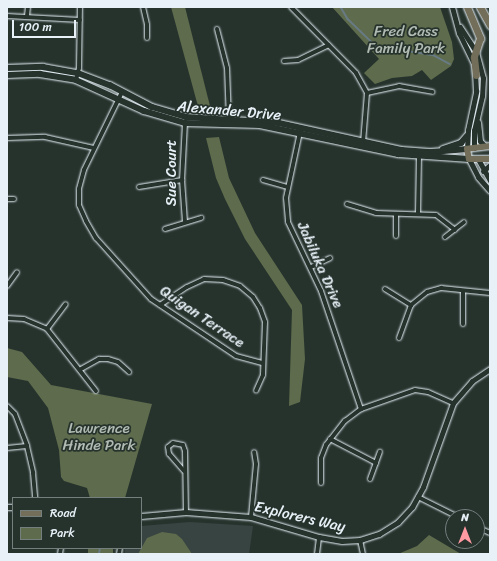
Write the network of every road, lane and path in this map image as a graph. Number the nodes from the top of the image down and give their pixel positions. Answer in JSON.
{"nodes":[{"id":1,"x":28,"y":7,"type":"edge"},
{"id":2,"x":80,"y":7,"type":"edge"},
{"id":3,"x":143,"y":7,"type":"edge"},
{"id":4,"x":291,"y":7,"type":"edge"},
{"id":5,"x":452,"y":7,"type":"edge"},
{"id":6,"x":467,"y":7,"type":"edge"},
{"id":7,"x":480,"y":7,"type":"edge"},
{"id":8,"x":7,"y":16,"type":"edge"},
{"id":9,"x":27,"y":16,"type":"junction"},
{"id":10,"x":80,"y":20,"type":"junction"},
{"id":11,"x":456,"y":21,"type":"junction"},
{"id":12,"x":490,"y":25,"type":"edge"},
{"id":13,"x":217,"y":29,"type":"dead end"},
{"id":14,"x":147,"y":38,"type":"dead end"},
{"id":15,"x":329,"y":44,"type":"junction"},
{"id":16,"x":476,"y":52,"type":"junction"},
{"id":17,"x":284,"y":61,"type":"dead end"},
{"id":18,"x":7,"y":68,"type":"edge"},
{"id":19,"x":78,"y":73,"type":"junction"},
{"id":20,"x":7,"y":75,"type":"edge"},
{"id":21,"x":476,"y":75,"type":"junction"},
{"id":22,"x":76,"y":80,"type":"junction"},
{"id":23,"x":122,"y":92,"type":"junction"},
{"id":24,"x":432,"y":92,"type":"dead end"},
{"id":25,"x":367,"y":93,"type":"junction"},
{"id":26,"x":119,"y":99,"type":"junction"},
{"id":27,"x":477,"y":117,"type":"junction"},
{"id":28,"x":229,"y":122,"type":"junction"},
{"id":29,"x":185,"y":123,"type":"junction"},
{"id":30,"x":301,"y":131,"type":"junction"},
{"id":31,"x":467,"y":136,"type":"junction"},
{"id":32,"x":7,"y":138,"type":"edge"},
{"id":33,"x":363,"y":145,"type":"junction"},
{"id":34,"x":487,"y":146,"type":"edge"},
{"id":35,"x":94,"y":148,"type":"junction"},
{"id":36,"x":474,"y":148,"type":"junction"},
{"id":37,"x":467,"y":149,"type":"junction"},
{"id":38,"x":421,"y":153,"type":"junction"},
{"id":39,"x":469,"y":159,"type":"junction"},
{"id":40,"x":478,"y":159,"type":"junction"},
{"id":41,"x":490,"y":159,"type":"edge"},
{"id":42,"x":490,"y":165,"type":"edge"},
{"id":43,"x":483,"y":171,"type":"junction"},
{"id":44,"x":182,"y":180,"type":"junction"},
{"id":45,"x":262,"y":180,"type":"dead end"},
{"id":46,"x":490,"y":181,"type":"edge"},
{"id":47,"x":139,"y":187,"type":"dead end"},
{"id":48,"x":288,"y":187,"type":"junction"},
{"id":49,"x":490,"y":191,"type":"edge"},
{"id":50,"x":7,"y":199,"type":"edge"},
{"id":51,"x":14,"y":199,"type":"dead end"},
{"id":52,"x":347,"y":204,"type":"dead end"},
{"id":53,"x":396,"y":214,"type":"junction"},
{"id":54,"x":418,"y":214,"type":"junction"},
{"id":55,"x":201,"y":218,"type":"dead end"},
{"id":56,"x":185,"y":222,"type":"junction"},
{"id":57,"x":464,"y":222,"type":"dead end"},
{"id":58,"x":165,"y":229,"type":"dead end"},
{"id":59,"x":455,"y":230,"type":"junction"},
{"id":60,"x":396,"y":236,"type":"dead end"},
{"id":61,"x":446,"y":237,"type":"dead end"},
{"id":62,"x":330,"y":258,"type":"dead end"},
{"id":63,"x":311,"y":267,"type":"junction"},
{"id":64,"x":17,"y":272,"type":"dead end"},
{"id":65,"x":7,"y":286,"type":"edge"},
{"id":66,"x":385,"y":289,"type":"dead end"},
{"id":67,"x":463,"y":291,"type":"junction"},
{"id":68,"x":490,"y":293,"type":"edge"},
{"id":69,"x":66,"y":304,"type":"dead end"},
{"id":70,"x":160,"y":305,"type":"junction"},
{"id":71,"x":411,"y":305,"type":"junction"},
{"id":72,"x":7,"y":318,"type":"edge"},
{"id":73,"x":463,"y":324,"type":"dead end"},
{"id":74,"x":47,"y":329,"type":"junction"},
{"id":75,"x":399,"y":338,"type":"dead end"},
{"id":76,"x":263,"y":363,"type":"junction"},
{"id":77,"x":81,"y":369,"type":"junction"},
{"id":78,"x":490,"y":369,"type":"edge"},
{"id":79,"x":129,"y":372,"type":"dead end"},
{"id":80,"x":96,"y":391,"type":"dead end"},
{"id":81,"x":256,"y":391,"type":"dead end"},
{"id":82,"x":453,"y":403,"type":"junction"},
{"id":83,"x":7,"y":406,"type":"edge"},
{"id":84,"x":361,"y":409,"type":"junction"},
{"id":85,"x":330,"y":438,"type":"junction"},
{"id":86,"x":27,"y":446,"type":"junction"},
{"id":87,"x":7,"y":448,"type":"edge"},
{"id":88,"x":254,"y":452,"type":"dead end"},
{"id":89,"x":380,"y":452,"type":"dead end"},
{"id":90,"x":376,"y":463,"type":"junction"},
{"id":91,"x":184,"y":471,"type":"junction"},
{"id":92,"x":370,"y":479,"type":"dead end"},
{"id":93,"x":321,"y":483,"type":"dead end"},
{"id":94,"x":35,"y":497,"type":"edge"},
{"id":95,"x":418,"y":497,"type":"junction"},
{"id":96,"x":445,"y":510,"type":"edge"},
{"id":97,"x":142,"y":512,"type":"edge"},
{"id":98,"x":186,"y":512,"type":"junction"},
{"id":99,"x":152,"y":514,"type":"junction"},
{"id":100,"x":142,"y":516,"type":"edge"},
{"id":101,"x":251,"y":517,"type":"junction"},
{"id":102,"x":318,"y":537,"type":"junction"},
{"id":103,"x":360,"y":540,"type":"junction"},
{"id":104,"x":317,"y":554,"type":"edge"},
{"id":105,"x":363,"y":554,"type":"edge"}],
"edges":[{"from":1,"to":9,"type":"street"},
{"from":2,"to":10,"type":"street"},
{"from":3,"to":14,"type":"street"},
{"from":4,"to":15,"type":"street"},
{"from":5,"to":11,"type":"street"},
{"from":6,"to":16,"type":"highway"},
{"from":7,"to":12,"type":"highway"},
{"from":8,"to":9,"type":"street"},
{"from":9,"to":10,"type":"street"},
{"from":10,"to":19,"type":"street"},
{"from":11,"to":16,"type":"street"},
{"from":11,"to":21,"type":"street"},
{"from":13,"to":28,"type":"street"},
{"from":15,"to":17,"type":"street"},
{"from":15,"to":25,"type":"street"},
{"from":16,"to":21,"type":"highway"},
{"from":16,"to":27,"type":"street"},
{"from":18,"to":19,"type":"main road","name":"Alexander Drive"},
{"from":19,"to":22,"type":"street"},
{"from":19,"to":23,"type":"main road","name":"Alexander Drive"},
{"from":20,"to":22,"type":"main road","name":"Alexander Drive"},
{"from":21,"to":31,"type":"street"},
{"from":22,"to":26,"type":"main road","name":"Alexander Drive"},
{"from":23,"to":26,"type":"street","name":"Quigan Terrace"},
{"from":23,"to":28,"type":"main road","name":"Alexander Drive"},
{"from":24,"to":25,"type":"street"},
{"from":25,"to":33,"type":"street"},
{"from":26,"to":29,"type":"main road","name":"Alexander Drive"},
{"from":26,"to":35,"type":"street","name":"Quigan Terrace"},
{"from":27,"to":34,"type":"street"},
{"from":27,"to":36,"type":"street"},
{"from":28,"to":29,"type":"main road","name":"Alexander Drive"},
{"from":28,"to":30,"type":"main road","name":"Alexander Drive"},
{"from":29,"to":44,"type":"street","name":"Sue Court"},
{"from":30,"to":33,"type":"main road","name":"Alexander Drive"},
{"from":30,"to":48,"type":"street","name":"Jabiluka Drive"},
{"from":31,"to":37,"type":"street"},
{"from":31,"to":38,"type":"main road"},
{"from":32,"to":35,"type":"street"},
{"from":33,"to":38,"type":"main road","name":"Alexander Drive"},
{"from":34,"to":36,"type":"main road"},
{"from":35,"to":70,"type":"street","name":"Quigan Terrace"},
{"from":36,"to":37,"type":"main road"},
{"from":36,"to":40,"type":"main road"},
{"from":37,"to":38,"type":"main road","name":"Alexander Drive"},
{"from":37,"to":39,"type":"main road"},
{"from":38,"to":39,"type":"main road","name":"Alexander Drive"},
{"from":38,"to":54,"type":"street"},
{"from":39,"to":40,"type":"main road","name":"Alexander Drive"},
{"from":39,"to":49,"type":"street"},
{"from":40,"to":41,"type":"main road","name":"Alexander Drive"},
{"from":40,"to":43,"type":"street"},
{"from":42,"to":43,"type":"street"},
{"from":43,"to":46,"type":"street"},
{"from":44,"to":47,"type":"street"},
{"from":44,"to":56,"type":"street","name":"Sue Court"},
{"from":45,"to":48,"type":"street"},
{"from":48,"to":63,"type":"street","name":"Jabiluka Drive"},
{"from":50,"to":51,"type":"street"},
{"from":52,"to":53,"type":"street"},
{"from":53,"to":54,"type":"street"},
{"from":53,"to":60,"type":"street"},
{"from":54,"to":59,"type":"street"},
{"from":55,"to":56,"type":"street","name":"Sue Court"},
{"from":56,"to":58,"type":"street","name":"Sue Court"},
{"from":57,"to":59,"type":"street"},
{"from":59,"to":61,"type":"street"},
{"from":62,"to":63,"type":"street"},
{"from":63,"to":84,"type":"street","name":"Jabiluka Drive"},
{"from":64,"to":65,"type":"street"},
{"from":66,"to":71,"type":"street"},
{"from":67,"to":68,"type":"street"},
{"from":67,"to":71,"type":"street"},
{"from":67,"to":73,"type":"street"},
{"from":69,"to":74,"type":"street"},
{"from":70,"to":76,"type":"street","name":"Quigan Terrace"},
{"from":70,"to":76,"type":"street"},
{"from":71,"to":75,"type":"street"},
{"from":72,"to":74,"type":"street"},
{"from":74,"to":77,"type":"street"},
{"from":76,"to":81,"type":"street"},
{"from":77,"to":79,"type":"street"},
{"from":77,"to":80,"type":"street"},
{"from":78,"to":82,"type":"street","name":"Explorers Way"},
{"from":82,"to":84,"type":"street"},
{"from":82,"to":95,"type":"street","name":"Explorers Way"},
{"from":83,"to":86,"type":"street"},
{"from":84,"to":85,"type":"street"},
{"from":85,"to":90,"type":"street"},
{"from":85,"to":93,"type":"street"},
{"from":86,"to":87,"type":"street"},
{"from":86,"to":94,"type":"street"},
{"from":88,"to":101,"type":"street"},
{"from":89,"to":90,"type":"street"},
{"from":90,"to":92,"type":"street"},
{"from":91,"to":91,"type":"street"},
{"from":91,"to":98,"type":"street"},
{"from":95,"to":96,"type":"street"},
{"from":95,"to":103,"type":"street","name":"Explorers Way"},
{"from":97,"to":99,"type":"street","name":"Explorers Way"},
{"from":98,"to":99,"type":"street","name":"Explorers Way"},
{"from":98,"to":101,"type":"street","name":"Explorers Way"},
{"from":99,"to":100,"type":"street","name":"Explorers Way"},
{"from":101,"to":102,"type":"street","name":"Explorers Way"},
{"from":102,"to":103,"type":"street","name":"Explorers Way"},
{"from":102,"to":104,"type":"street"},
{"from":103,"to":105,"type":"street"}]}
